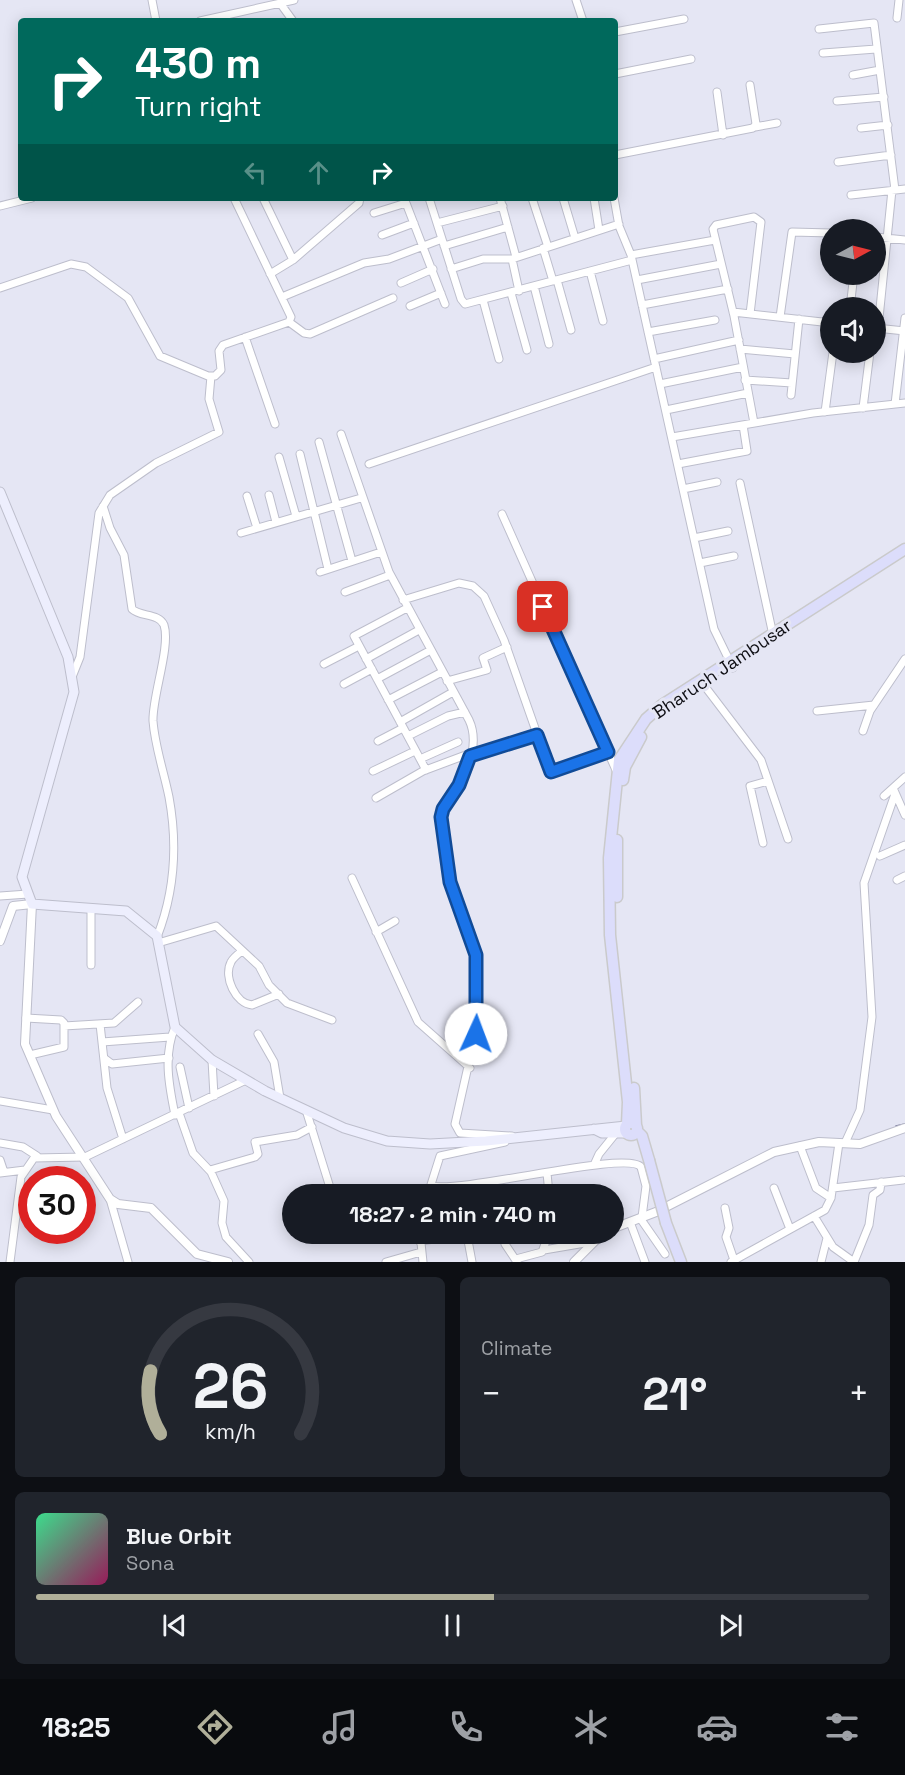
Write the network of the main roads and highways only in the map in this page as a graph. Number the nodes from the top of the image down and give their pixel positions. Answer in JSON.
{"nodes":[{"id":1,"x":0,"y":492,"type":"edge"},
{"id":2,"x":905,"y":549,"type":"edge"},
{"id":3,"x":905,"y":556,"type":"edge"},
{"id":4,"x":847,"y":590,"type":"junction"},
{"id":5,"x":732,"y":665,"type":"junction"},
{"id":6,"x":623,"y":762,"type":"junction"},
{"id":7,"x":629,"y":1130,"type":"junction"},
{"id":8,"x":681,"y":1262,"type":"edge"}],
"edges":[{"from":1,"to":7,"type":"main road"},
{"from":2,"to":4,"type":"main road","name":"Bharuch Jambusar"},
{"from":3,"to":4,"type":"main road","name":"Bharuch Jambusar"},
{"from":4,"to":5,"type":"main road","name":"Bharuch Jambusar"},
{"from":4,"to":5,"type":"main road","name":"Bharuch Jambusar"},
{"from":5,"to":6,"type":"main road","name":"Bharuch Jambusar"},
{"from":6,"to":7,"type":"main road","name":"Bharuch Jambusar"},
{"from":6,"to":7,"type":"main road","name":"Bharuch Jambusar"},
{"from":7,"to":8,"type":"main road","bridge":true}]}
